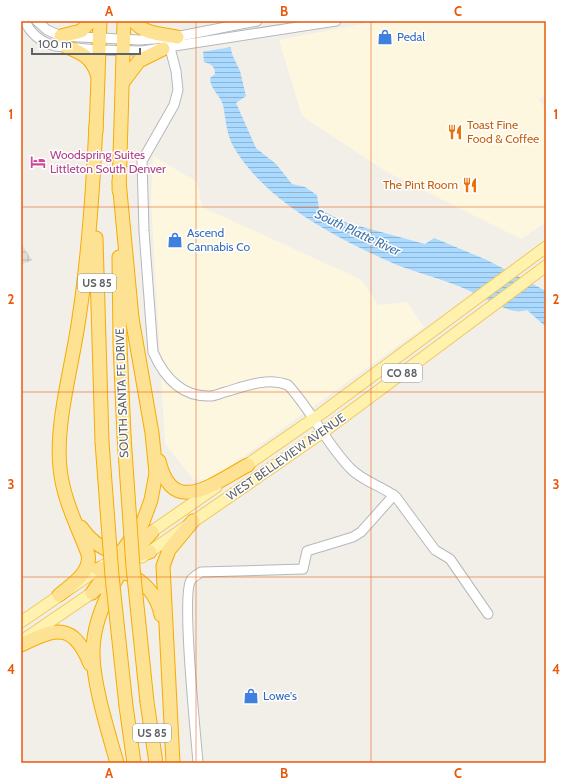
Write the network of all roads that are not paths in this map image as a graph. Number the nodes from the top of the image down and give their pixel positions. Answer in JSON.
{"nodes":[{"id":1,"x":24,"y":21,"type":"edge"},
{"id":2,"x":37,"y":21,"type":"edge"},
{"id":3,"x":91,"y":21,"type":"edge"},
{"id":4,"x":100,"y":21,"type":"edge"},
{"id":5,"x":124,"y":21,"type":"edge"},
{"id":6,"x":134,"y":21,"type":"edge"},
{"id":7,"x":336,"y":21,"type":"edge"},
{"id":8,"x":253,"y":22,"type":"edge"},
{"id":9,"x":64,"y":42,"type":"junction"},
{"id":10,"x":175,"y":42,"type":"junction"},
{"id":11,"x":98,"y":45,"type":"junction"},
{"id":12,"x":123,"y":46,"type":"junction"},
{"id":13,"x":98,"y":78,"type":"junction"},
{"id":14,"x":123,"y":82,"type":"junction"},
{"id":15,"x":96,"y":124,"type":"junction"},
{"id":16,"x":119,"y":181,"type":"junction"},
{"id":17,"x":546,"y":247,"type":"edge"},
{"id":18,"x":544,"y":268,"type":"edge"},
{"id":19,"x":314,"y":419,"type":"junction"},
{"id":20,"x":323,"y":432,"type":"junction"},
{"id":21,"x":152,"y":433,"type":"junction"},
{"id":22,"x":60,"y":441,"type":"junction"},
{"id":23,"x":248,"y":465,"type":"junction"},
{"id":24,"x":394,"y":496,"type":"junction"},
{"id":25,"x":193,"y":521,"type":"junction"},
{"id":26,"x":152,"y":532,"type":"joint"},
{"id":27,"x":150,"y":552,"type":"junction"},
{"id":28,"x":126,"y":554,"type":"junction"},
{"id":29,"x":110,"y":570,"type":"junction"},
{"id":30,"x":92,"y":592,"type":"joint"},
{"id":31,"x":59,"y":595,"type":"junction"},
{"id":32,"x":488,"y":614,"type":"dead end"},
{"id":33,"x":21,"y":622,"type":"edge"},
{"id":34,"x":21,"y":642,"type":"edge"},
{"id":35,"x":21,"y":645,"type":"edge"},
{"id":36,"x":166,"y":645,"type":"junction"},
{"id":37,"x":96,"y":679,"type":"junction"},
{"id":38,"x":117,"y":763,"type":"edge"},
{"id":39,"x":134,"y":763,"type":"edge"},
{"id":40,"x":156,"y":763,"type":"edge"},
{"id":41,"x":173,"y":763,"type":"edge"},
{"id":42,"x":198,"y":763,"type":"edge"}],
"edges":[{"from":1,"to":9,"type":"street"},
{"from":2,"to":9,"type":"street"},
{"from":3,"to":9,"type":"highway"},
{"from":4,"to":11,"type":"highway","name":"SOUTH SANTA FE DRIVE","number":"US 85"},
{"from":5,"to":12,"type":"highway","name":"SOUTH SANTA FE DRIVE","number":"US 85"},
{"from":6,"to":10,"type":"highway"},
{"from":7,"to":10,"type":"street"},
{"from":8,"to":10,"type":"street"},
{"from":9,"to":11,"type":"street"},
{"from":9,"to":13,"type":"highway"},
{"from":10,"to":12,"type":"street"},
{"from":10,"to":12,"type":"street"},
{"from":10,"to":14,"type":"highway"},
{"from":10,"to":19,"type":"street"},
{"from":11,"to":12,"type":"street"},
{"from":11,"to":13,"type":"highway","name":"SOUTH SANTA FE DRIVE","number":"US 85"},
{"from":12,"to":14,"type":"highway","name":"SOUTH SANTA FE DRIVE","number":"US 85"},
{"from":13,"to":15,"type":"highway","name":"SOUTH SANTA FE DRIVE","number":"US 85"},
{"from":14,"to":16,"type":"highway","name":"SOUTH SANTA FE DRIVE","number":"US 85"},
{"from":15,"to":22,"type":"highway"},
{"from":15,"to":39,"type":"highway","name":"SOUTH SANTA FE DRIVE","number":"US 85","bridge":true},
{"from":16,"to":21,"type":"highway"},
{"from":16,"to":40,"type":"highway","name":"SOUTH SANTA FE DRIVE","number":"US 85","bridge":true},
{"from":17,"to":19,"type":"main road","name":"WEST BELLEVIEW AVENUE","number":"CO 88"},
{"from":18,"to":20,"type":"main road","name":"WEST BELLEVIEW AVENUE","number":"CO 88"},
{"from":19,"to":20,"type":"street"},
{"from":19,"to":23,"type":"main road","name":"WEST BELLEVIEW AVENUE","number":"CO 88"},
{"from":20,"to":24,"type":"street"},
{"from":20,"to":25,"type":"main road","name":"WEST BELLEVIEW AVENUE","number":"CO 88"},
{"from":21,"to":23,"type":"highway"},
{"from":21,"to":28,"type":"highway"},
{"from":22,"to":28,"type":"highway"},
{"from":22,"to":31,"type":"highway"},
{"from":23,"to":26,"type":"main road","name":"WEST BELLEVIEW AVENUE","number":"CO 88"},
{"from":24,"to":32,"type":"street"},
{"from":24,"to":42,"type":"street"},
{"from":25,"to":27,"type":"main road","name":"WEST BELLEVIEW AVENUE","number":"CO 88"},
{"from":25,"to":36,"type":"highway"},
{"from":26,"to":28,"type":"highway"},
{"from":27,"to":28,"type":"highway"},
{"from":27,"to":29,"type":"main road","name":"WEST BELLEVIEW AVENUE","number":"CO 88"},
{"from":28,"to":29,"type":"highway"},
{"from":28,"to":29,"type":"main road","name":"WEST BELLEVIEW AVENUE","number":"CO 88"},
{"from":29,"to":30,"type":"highway"},
{"from":29,"to":31,"type":"main road","name":"WEST BELLEVIEW AVENUE","number":"CO 88"},
{"from":29,"to":36,"type":"highway"},
{"from":29,"to":37,"type":"highway"},
{"from":30,"to":34,"type":"main road"},
{"from":31,"to":33,"type":"main road","name":"WEST BELLEVIEW AVENUE","number":"CO 88"},
{"from":35,"to":37,"type":"highway"},
{"from":36,"to":41,"type":"highway"},
{"from":37,"to":38,"type":"highway"}]}
